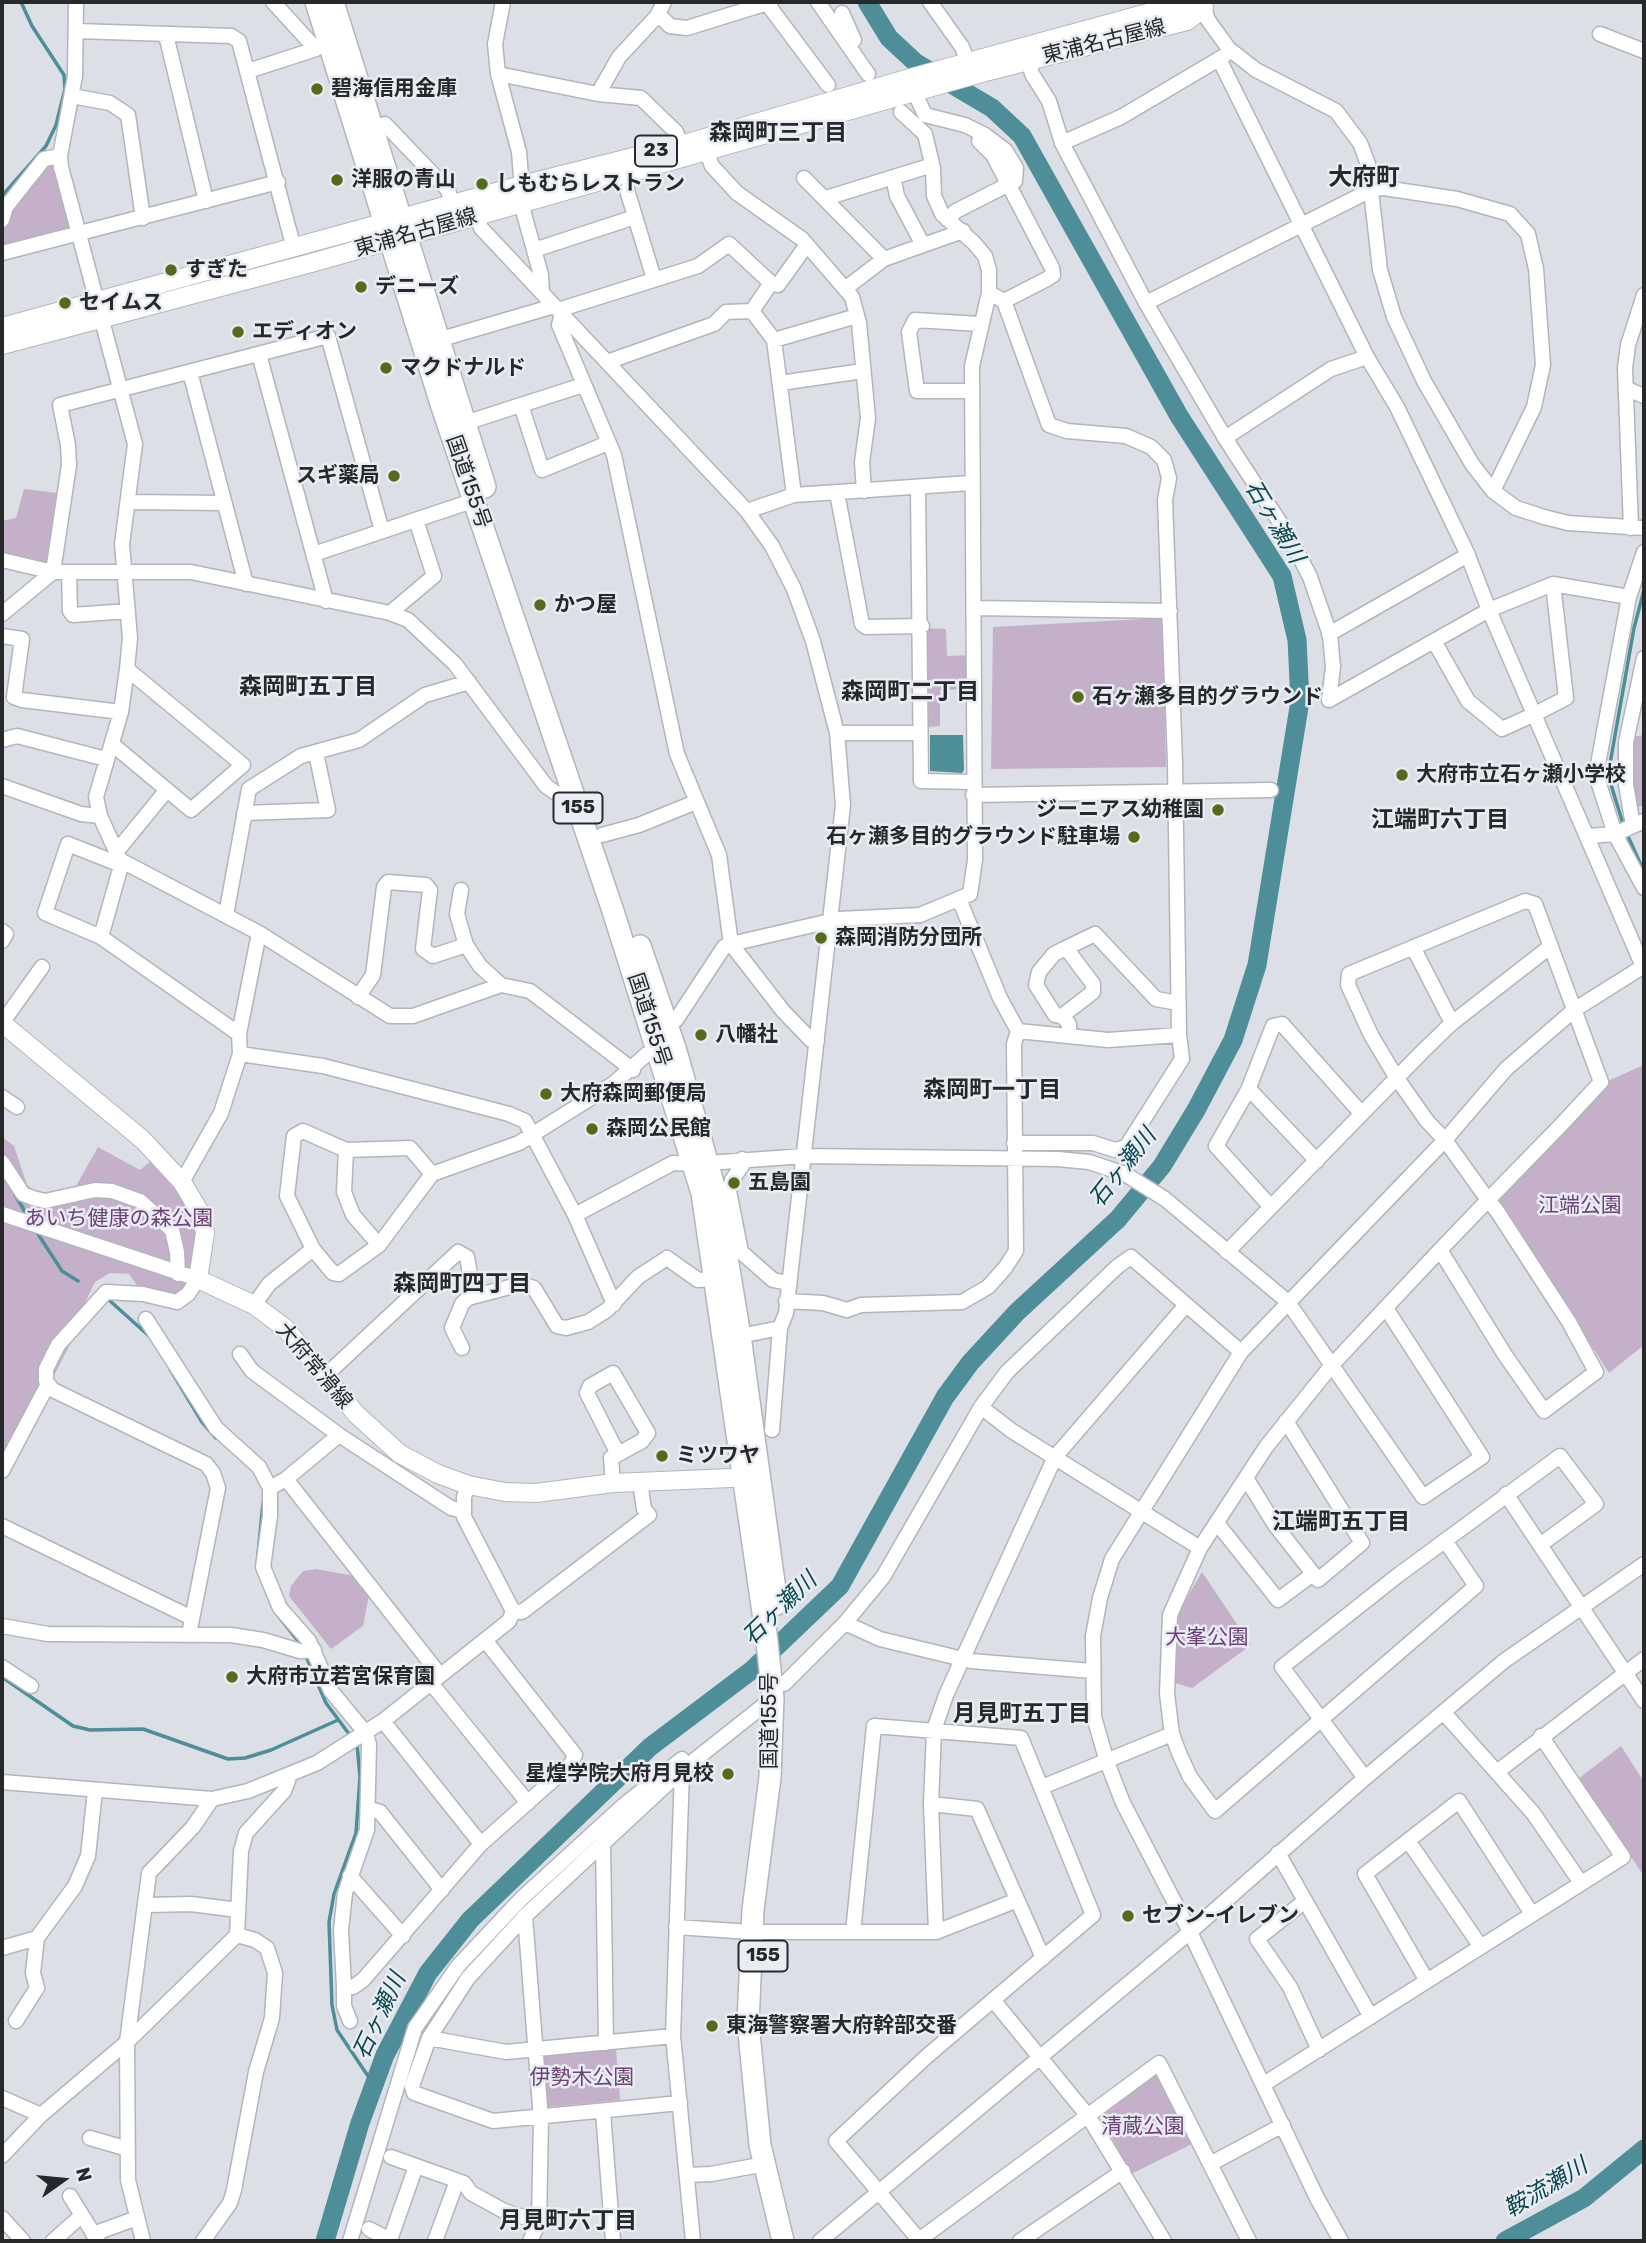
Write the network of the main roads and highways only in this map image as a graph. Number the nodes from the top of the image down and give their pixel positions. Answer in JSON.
{"nodes":[{"id":1,"x":316,"y":2,"type":"edge"},
{"id":2,"x":333,"y":2,"type":"edge"},
{"id":3,"x":1203,"y":5,"type":"edge"},
{"id":4,"x":917,"y":87,"type":"junction"},
{"id":5,"x":522,"y":194,"type":"junction"},
{"id":6,"x":396,"y":229,"type":"junction"},
{"id":7,"x":97,"y":310,"type":"junction"},
{"id":8,"x":2,"y":327,"type":"edge"},
{"id":9,"x":2,"y":345,"type":"edge"},
{"id":10,"x":2,"y":1023,"type":"edge"},
{"id":11,"x":701,"y":1163,"type":"junction"},
{"id":12,"x":752,"y":1477,"type":"junction"},
{"id":13,"x":757,"y":1932,"type":"junction"},
{"id":14,"x":783,"y":2241,"type":"edge"},
{"id":15,"x":797,"y":2241,"type":"edge"}],
"edges":[{"from":1,"to":6,"type":"highway","name":"国道155号","number":"155"},
{"from":2,"to":6,"type":"highway","name":"国道155号","number":"155"},
{"from":3,"to":4,"type":"main road","name":"東浦名古屋線","number":"23"},
{"from":3,"to":4,"type":"main road","name":"東浦名古屋線","number":"23"},
{"from":4,"to":5,"type":"main road","name":"東浦名古屋線","number":"23"},
{"from":4,"to":5,"type":"main road","name":"東浦名古屋線","number":"23"},
{"from":5,"to":6,"type":"main road","name":"東浦名古屋線","number":"23"},
{"from":5,"to":6,"type":"main road","name":"東浦名古屋線","number":"23"},
{"from":6,"to":7,"type":"main road","name":"東浦名古屋線","number":"23"},
{"from":6,"to":7,"type":"main road","name":"東浦名古屋線","number":"23"},
{"from":6,"to":11,"type":"highway","name":"国道155号","number":"155"},
{"from":6,"to":11,"type":"highway","name":"国道155号","number":"155"},
{"from":7,"to":8,"type":"main road","name":"東浦名古屋線","number":"23"},
{"from":7,"to":9,"type":"main road","name":"東浦名古屋線","number":"23"},
{"from":10,"to":12,"type":"main road","name":"大府常滑線"},
{"from":11,"to":12,"type":"highway","name":"国道155号","number":"155"},
{"from":11,"to":12,"type":"highway","name":"国道155号","number":"155"},
{"from":12,"to":13,"type":"highway","name":"国道155号","number":"155"},
{"from":13,"to":14,"type":"highway","name":"国道155号","number":"155"},
{"from":13,"to":15,"type":"highway","name":"国道155号","number":"155"}]}
